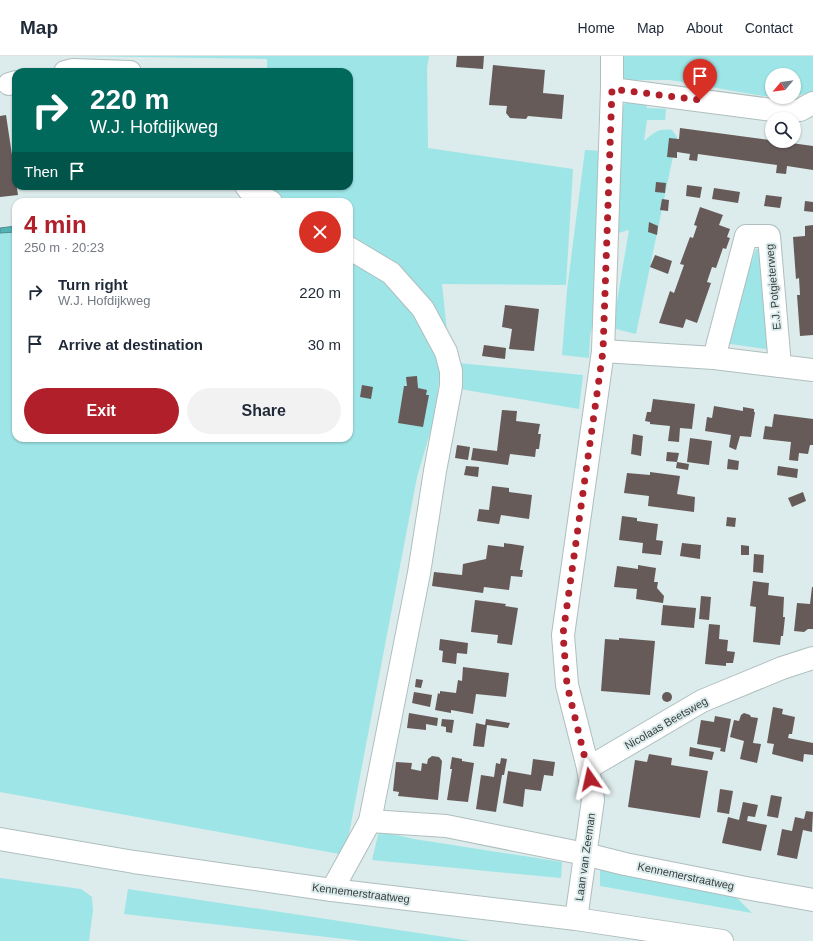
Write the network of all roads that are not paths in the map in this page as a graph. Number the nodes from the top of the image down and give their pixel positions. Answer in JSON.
{"nodes":[{"id":1,"x":612,"y":56,"type":"edge"},
{"id":2,"x":612,"y":89,"type":"junction"},
{"id":3,"x":813,"y":103,"type":"edge"},
{"id":4,"x":249,"y":190,"type":"edge"},
{"id":5,"x":263,"y":198,"type":"edge"},
{"id":6,"x":353,"y":250,"type":"edge"},
{"id":7,"x":603,"y":351,"type":"junction"},
{"id":8,"x":714,"y":358,"type":"junction"},
{"id":9,"x":780,"y":366,"type":"junction"},
{"id":10,"x":813,"y":370,"type":"edge"},
{"id":11,"x":813,"y":658,"type":"edge"},
{"id":12,"x":588,"y":768,"type":"junction"},
{"id":13,"x":370,"y":821,"type":"junction"},
{"id":14,"x":0,"y":839,"type":"edge"},
{"id":15,"x":585,"y":854,"type":"junction"},
{"id":16,"x":332,"y":890,"type":"junction"},
{"id":17,"x":813,"y":900,"type":"edge"},
{"id":18,"x":576,"y":919,"type":"junction"},
{"id":19,"x":722,"y":941,"type":"edge"}],
"edges":[{"from":1,"to":2,"type":"street","name":"Laan van Zeeman"},
{"from":2,"to":3,"type":"street"},
{"from":2,"to":7,"type":"street","name":"Laan van Zeeman"},
{"from":4,"to":5,"type":"street"},
{"from":6,"to":13,"type":"street"},
{"from":7,"to":8,"type":"street"},
{"from":7,"to":12,"type":"street","name":"Laan van Zeeman"},
{"from":8,"to":9,"type":"street"},
{"from":8,"to":9,"type":"street","name":"E.J. Potgieterweg"},
{"from":9,"to":10,"type":"street"},
{"from":11,"to":12,"type":"street","name":"Nicolaas Beetsweg"},
{"from":12,"to":15,"type":"street","name":"Laan van Zeeman"},
{"from":13,"to":15,"type":"street","name":"Kennemerstraatweg"},
{"from":13,"to":16,"type":"street"},
{"from":14,"to":16,"type":"street","name":"Kennemerstraatweg"},
{"from":15,"to":17,"type":"street","name":"Kennemerstraatweg"},
{"from":15,"to":18,"type":"street","name":"Laan van Zeeman"},
{"from":16,"to":18,"type":"street","name":"Kennemerstraatweg"},
{"from":18,"to":19,"type":"street","name":"Kennemerstraatweg"}]}
